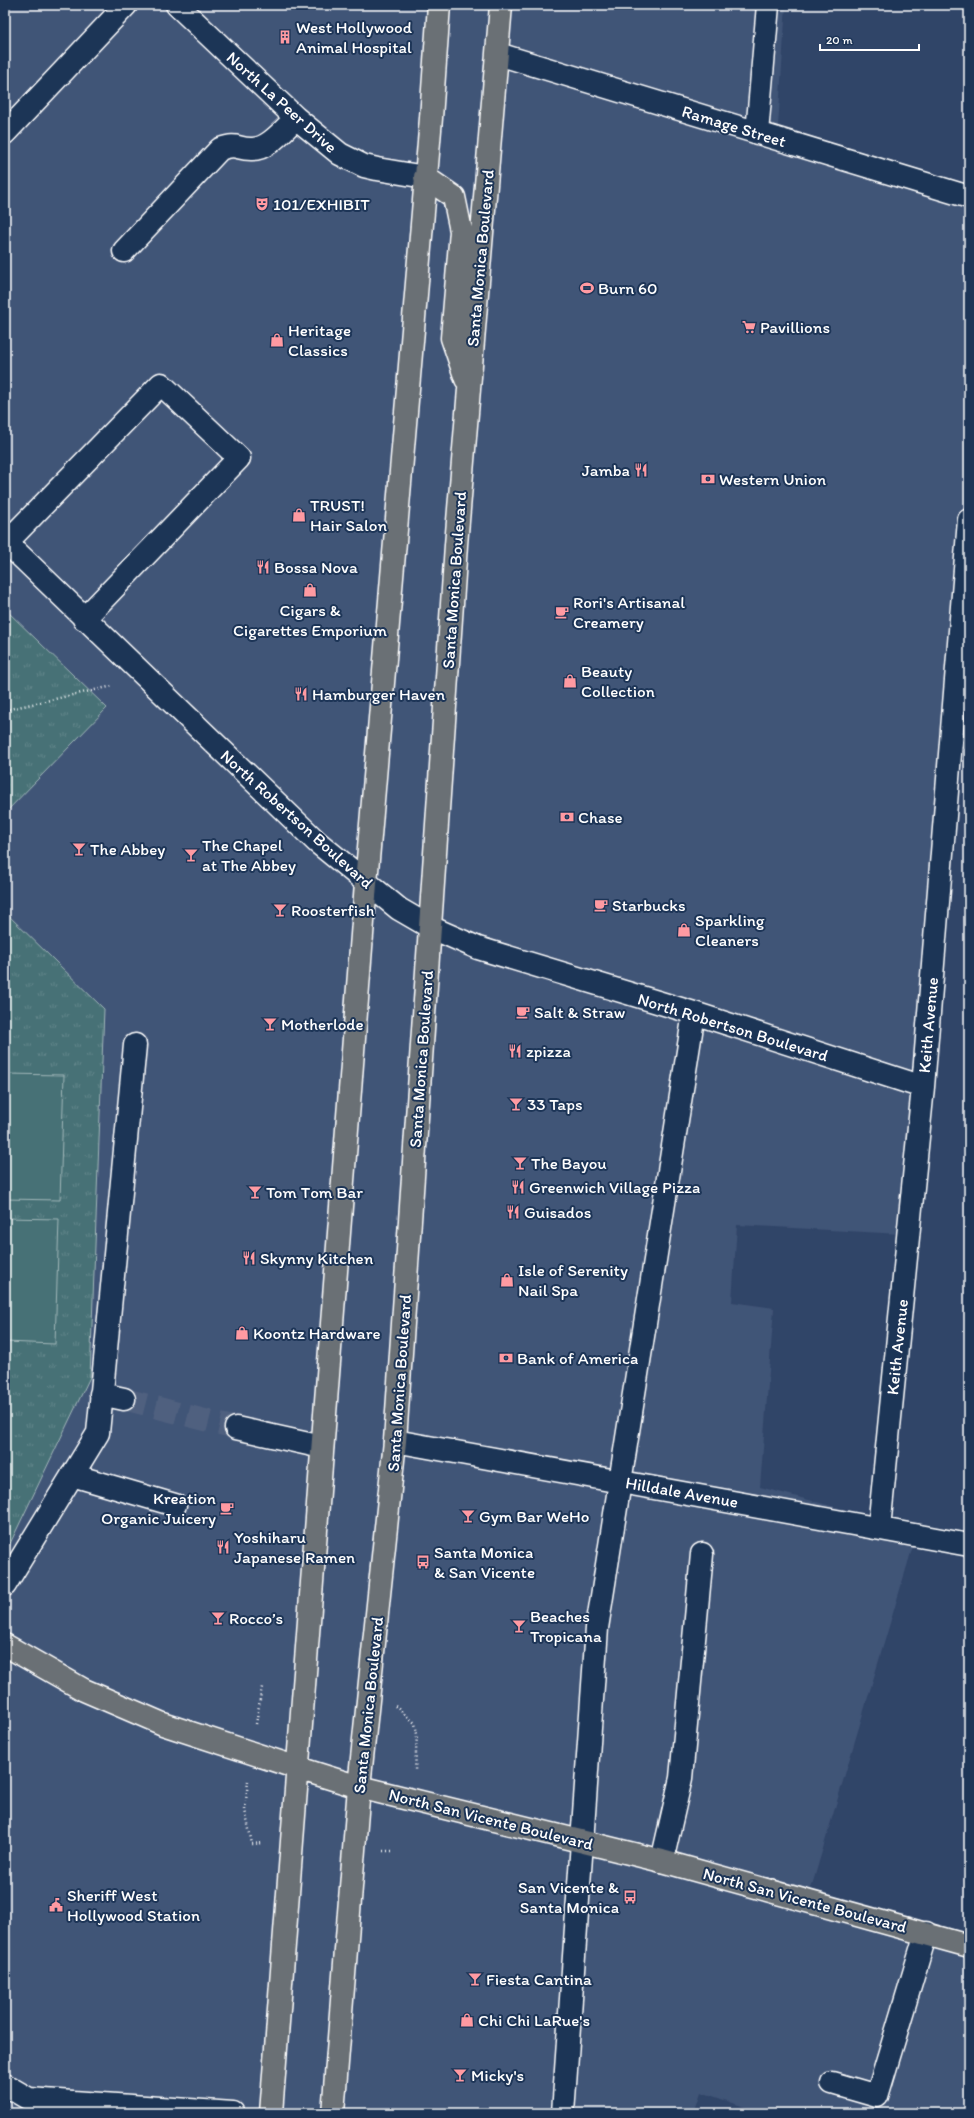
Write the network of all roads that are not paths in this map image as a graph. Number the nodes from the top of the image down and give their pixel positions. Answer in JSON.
{"nodes":[{"id":1,"x":126,"y":5,"type":"edge"},
{"id":2,"x":177,"y":5,"type":"edge"},
{"id":3,"x":439,"y":5,"type":"edge"},
{"id":4,"x":501,"y":5,"type":"edge"},
{"id":5,"x":768,"y":5,"type":"edge"},
{"id":6,"x":498,"y":54,"type":"junction"},
{"id":7,"x":296,"y":118,"type":"junction"},
{"id":8,"x":5,"y":133,"type":"edge"},
{"id":9,"x":757,"y":133,"type":"junction"},
{"id":10,"x":425,"y":177,"type":"junction"},
{"id":11,"x":969,"y":197,"type":"edge"},
{"id":12,"x":124,"y":251,"type":"dead end"},
{"id":13,"x":469,"y":386,"type":"junction"},
{"id":14,"x":969,"y":520,"type":"edge"},
{"id":15,"x":6,"y":542,"type":"edge"},
{"id":16,"x":84,"y":619,"type":"junction"},
{"id":17,"x":366,"y":883,"type":"junction"},
{"id":18,"x":430,"y":927,"type":"junction"},
{"id":19,"x":694,"y":1013,"type":"junction"},
{"id":20,"x":136,"y":1045,"type":"dead end"},
{"id":21,"x":923,"y":1087,"type":"junction"},
{"id":22,"x":101,"y":1394,"type":"junction"},
{"id":23,"x":124,"y":1400,"type":"tunnel mouth"},
{"id":24,"x":236,"y":1428,"type":"tunnel mouth"},
{"id":25,"x":395,"y":1441,"type":"junction"},
{"id":26,"x":322,"y":1447,"type":"junction"},
{"id":27,"x":72,"y":1475,"type":"junction"},
{"id":28,"x":619,"y":1481,"type":"junction"},
{"id":29,"x":175,"y":1505,"type":"dead end"},
{"id":30,"x":879,"y":1528,"type":"junction"},
{"id":31,"x":969,"y":1545,"type":"edge"},
{"id":32,"x":702,"y":1554,"type":"dead end"},
{"id":33,"x":5,"y":1585,"type":"edge"},
{"id":34,"x":5,"y":1645,"type":"edge"},
{"id":35,"x":298,"y":1768,"type":"junction"},
{"id":36,"x":359,"y":1787,"type":"junction"},
{"id":37,"x":581,"y":1841,"type":"junction"},
{"id":38,"x":662,"y":1861,"type":"junction"},
{"id":39,"x":926,"y":1933,"type":"junction"},
{"id":40,"x":969,"y":1946,"type":"edge"},
{"id":41,"x":832,"y":2083,"type":"dead end"},
{"id":42,"x":5,"y":2085,"type":"edge"},
{"id":43,"x":233,"y":2113,"type":"edge"},
{"id":44,"x":271,"y":2113,"type":"edge"},
{"id":45,"x":333,"y":2113,"type":"edge"},
{"id":46,"x":562,"y":2113,"type":"edge"}],
"edges":[{"from":1,"to":8,"type":"street"},
{"from":2,"to":7,"type":"street","name":"North La Peer Drive"},
{"from":3,"to":10,"type":"main road"},
{"from":4,"to":6,"type":"main road","name":"Santa Monica Boulevard"},
{"from":5,"to":9,"type":"street"},
{"from":6,"to":9,"type":"street","name":"Ramage Street"},
{"from":6,"to":13,"type":"main road","name":"Santa Monica Boulevard"},
{"from":7,"to":10,"type":"street","name":"North La Peer Drive"},
{"from":7,"to":12,"type":"street"},
{"from":9,"to":11,"type":"street","name":"Ramage Street"},
{"from":10,"to":13,"type":"main road"},
{"from":10,"to":17,"type":"main road"},
{"from":13,"to":18,"type":"main road","name":"Santa Monica Boulevard"},
{"from":14,"to":21,"type":"street","name":"Keith Avenue"},
{"from":15,"to":16,"type":"street","name":"North Robertson Boulevard"},
{"from":15,"to":16,"type":"street"},
{"from":16,"to":17,"type":"street","name":"North Robertson Boulevard"},
{"from":17,"to":18,"type":"street","name":"North Robertson Boulevard"},
{"from":17,"to":26,"type":"main road"},
{"from":18,"to":19,"type":"street","name":"North Robertson Boulevard"},
{"from":18,"to":25,"type":"main road","name":"Santa Monica Boulevard"},
{"from":19,"to":21,"type":"street","name":"North Robertson Boulevard"},
{"from":19,"to":28,"type":"street"},
{"from":20,"to":22,"type":"street"},
{"from":21,"to":30,"type":"street","name":"Keith Avenue"},
{"from":22,"to":23,"type":"street"},
{"from":22,"to":27,"type":"street"},
{"from":24,"to":26,"type":"street"},
{"from":25,"to":28,"type":"street","name":"Hilldale Avenue"},
{"from":25,"to":36,"type":"main road","name":"Santa Monica Boulevard"},
{"from":26,"to":35,"type":"main road"},
{"from":27,"to":29,"type":"street"},
{"from":27,"to":33,"type":"street"},
{"from":28,"to":30,"type":"street","name":"Hilldale Avenue"},
{"from":28,"to":37,"type":"street"},
{"from":30,"to":31,"type":"street","name":"Hilldale Avenue"},
{"from":32,"to":38,"type":"street"},
{"from":34,"to":35,"type":"main road","name":"North San Vicente Boulevard"},
{"from":35,"to":36,"type":"main road","name":"North San Vicente Boulevard"},
{"from":35,"to":44,"type":"main road"},
{"from":36,"to":37,"type":"main road","name":"North San Vicente Boulevard"},
{"from":36,"to":45,"type":"main road","name":"Santa Monica Boulevard"},
{"from":37,"to":38,"type":"main road","name":"North San Vicente Boulevard"},
{"from":37,"to":46,"type":"street"},
{"from":38,"to":39,"type":"main road","name":"North San Vicente Boulevard"},
{"from":39,"to":40,"type":"main road","name":"North San Vicente Boulevard"},
{"from":39,"to":41,"type":"street"},
{"from":42,"to":43,"type":"street"}]}
